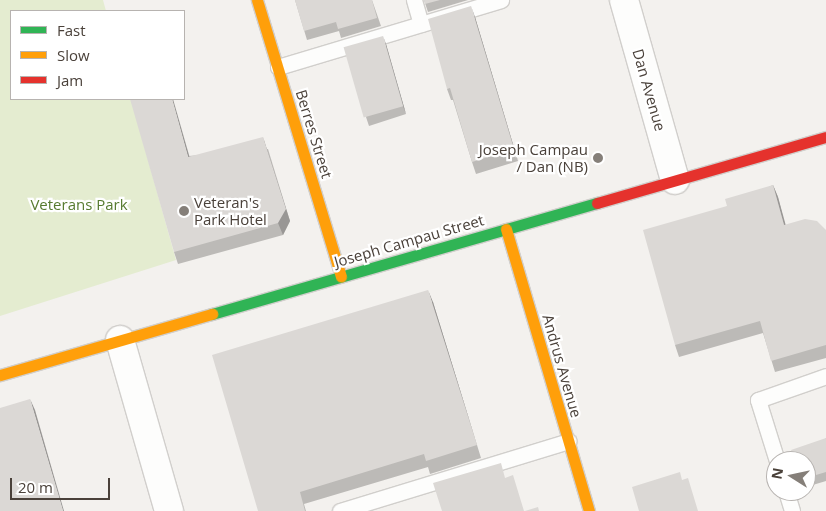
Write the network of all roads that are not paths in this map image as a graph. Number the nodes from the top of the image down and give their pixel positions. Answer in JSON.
{"nodes":[{"id":1,"x":257,"y":0,"type":"edge"},
{"id":2,"x":414,"y":0,"type":"edge"},
{"id":3,"x":501,"y":0,"type":"edge"},
{"id":4,"x":624,"y":0,"type":"edge"},
{"id":5,"x":421,"y":24,"type":"junction"},
{"id":6,"x":278,"y":67,"type":"junction"},
{"id":7,"x":826,"y":137,"type":"edge"},
{"id":8,"x":675,"y":180,"type":"junction"},
{"id":9,"x":506,"y":229,"type":"junction"},
{"id":10,"x":341,"y":276,"type":"junction"},
{"id":11,"x":120,"y":340,"type":"junction"},
{"id":12,"x":0,"y":375,"type":"edge"},
{"id":13,"x":826,"y":376,"type":"edge"},
{"id":14,"x":568,"y":441,"type":"junction"},
{"id":15,"x":773,"y":451,"type":"edge"},
{"id":16,"x":371,"y":506,"type":"edge"},
{"id":17,"x":169,"y":511,"type":"edge"},
{"id":18,"x":340,"y":511,"type":"edge"},
{"id":19,"x":589,"y":511,"type":"edge"}],
"edges":[{"from":1,"to":6,"type":"street","name":"Berres Street"},
{"from":2,"to":5,"type":"lane"},
{"from":3,"to":5,"type":"lane"},
{"from":4,"to":8,"type":"street","name":"Dan Avenue"},
{"from":5,"to":6,"type":"lane"},
{"from":6,"to":10,"type":"street","name":"Berres Street"},
{"from":7,"to":8,"type":"street","name":"Joseph Campau Street"},
{"from":8,"to":9,"type":"street","name":"Joseph Campau Street"},
{"from":9,"to":10,"type":"street","name":"Joseph Campau Street"},
{"from":9,"to":14,"type":"street","name":"Andrus Avenue"},
{"from":10,"to":11,"type":"street","name":"Joseph Campau Street"},
{"from":11,"to":12,"type":"street","name":"Joseph Campau Street"},
{"from":11,"to":17,"type":"street"},
{"from":13,"to":15,"type":"lane"},
{"from":14,"to":16,"type":"lane"},
{"from":14,"to":19,"type":"street","name":"Andrus Avenue"},
{"from":16,"to":18,"type":"lane"}]}
